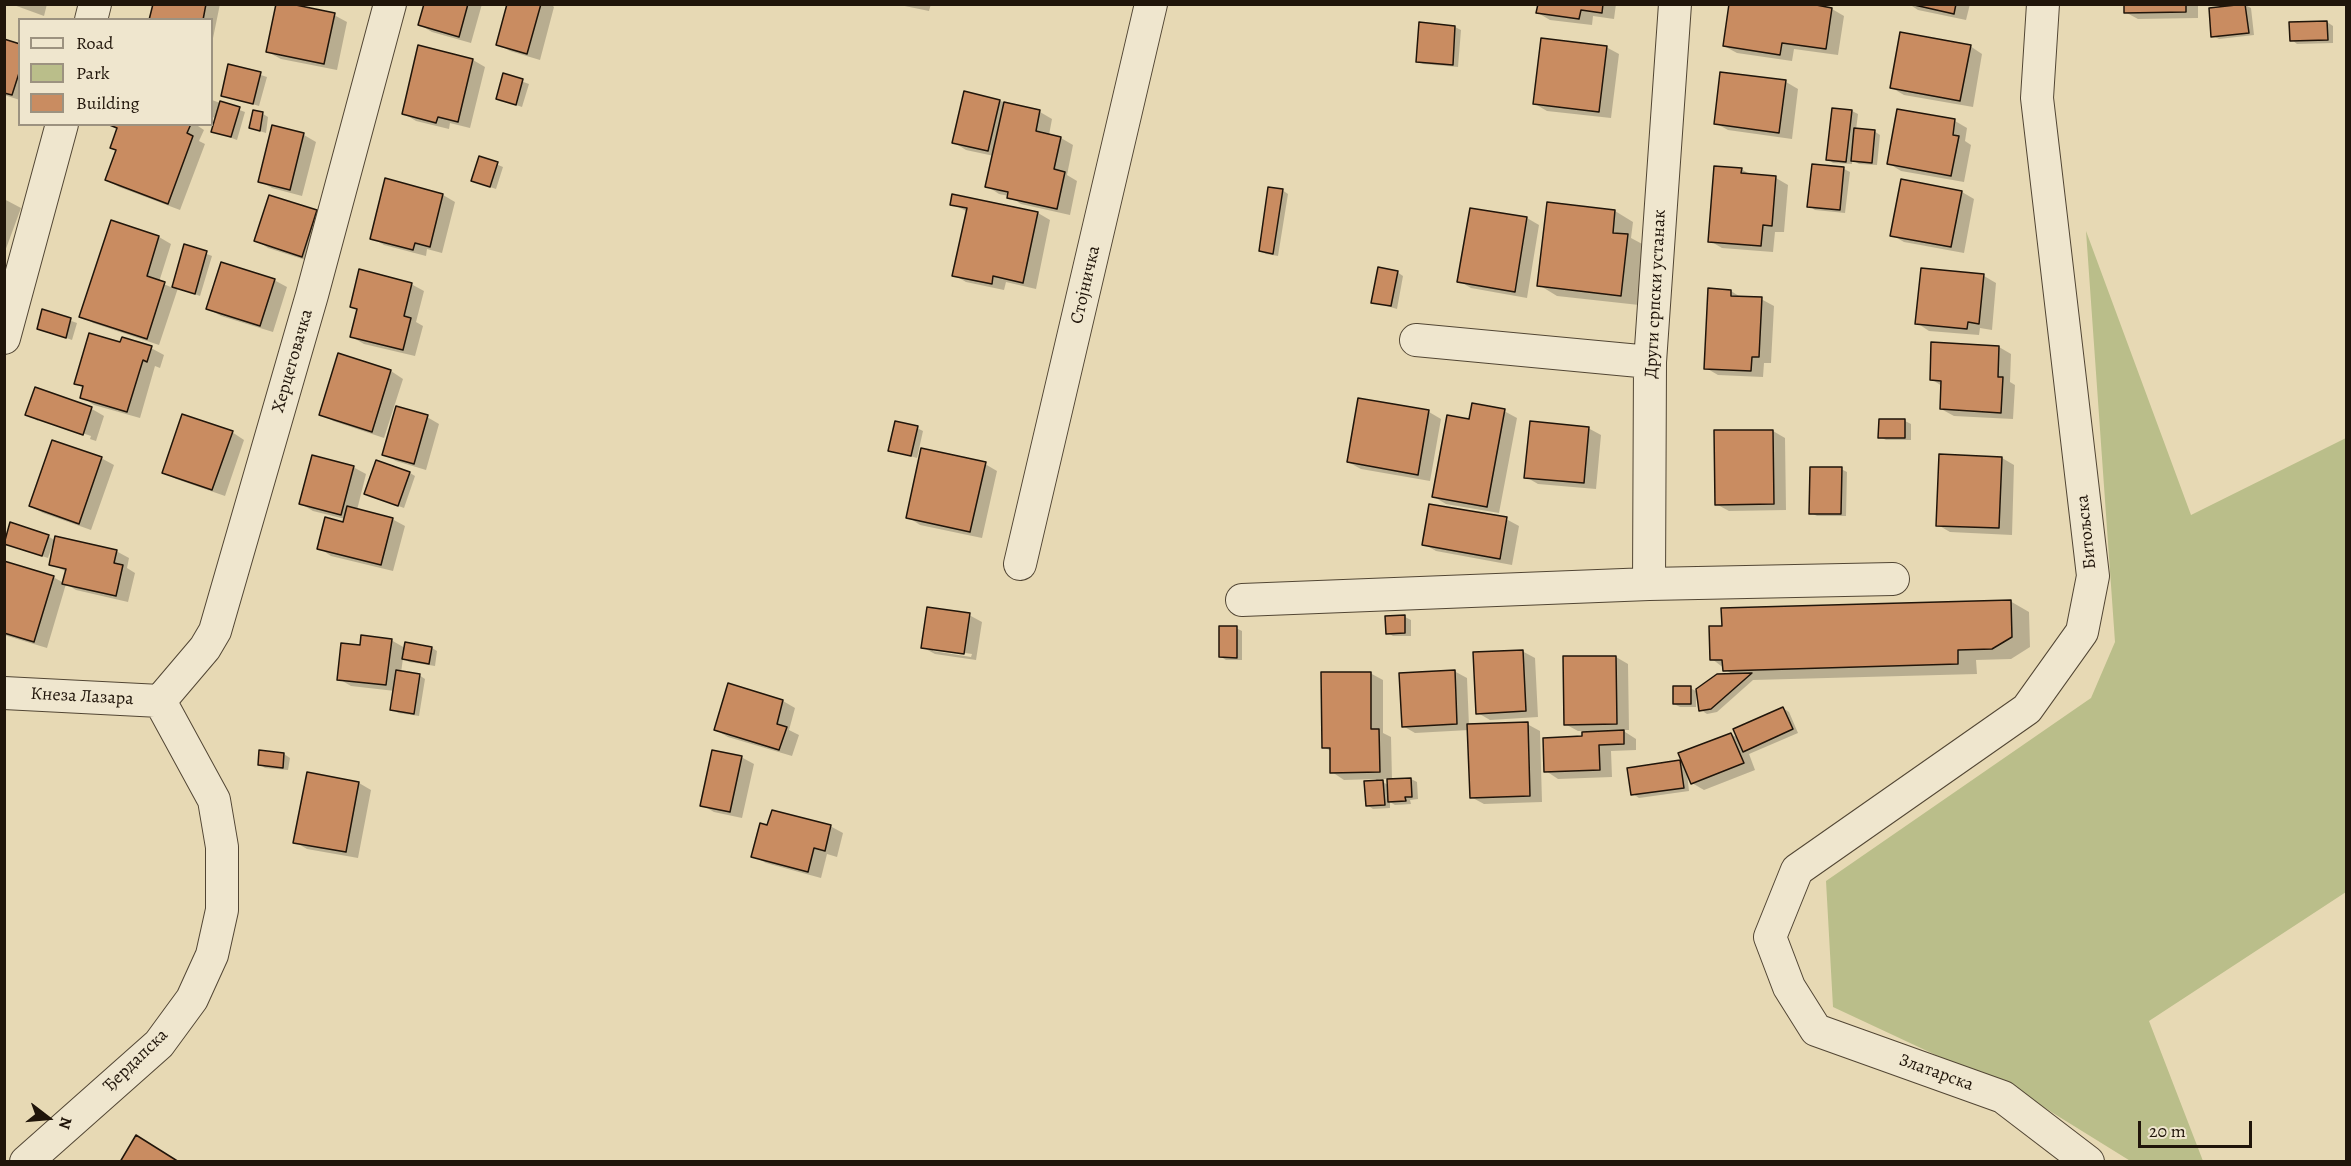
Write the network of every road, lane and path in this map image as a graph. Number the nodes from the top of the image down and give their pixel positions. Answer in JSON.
{"nodes":[{"id":1,"x":390,"y":4,"type":"edge"},
{"id":2,"x":1151,"y":4,"type":"edge"},
{"id":3,"x":1675,"y":4,"type":"edge"},
{"id":4,"x":2043,"y":4,"type":"edge"},
{"id":5,"x":61,"y":126,"type":"edge"},
{"id":6,"x":4,"y":338,"type":"edge"},
{"id":7,"x":1416,"y":340,"type":"dead end"},
{"id":8,"x":1650,"y":362,"type":"junction"},
{"id":9,"x":1020,"y":564,"type":"dead end"},
{"id":10,"x":1893,"y":579,"type":"dead end"},
{"id":11,"x":1649,"y":584,"type":"junction"},
{"id":12,"x":1242,"y":600,"type":"dead end"},
{"id":13,"x":4,"y":693,"type":"edge"},
{"id":14,"x":160,"y":701,"type":"junction"},
{"id":15,"x":1789,"y":987,"type":"joint"},
{"id":16,"x":26,"y":1161,"type":"edge"},
{"id":17,"x":2088,"y":1161,"type":"edge"}],
"edges":[{"from":1,"to":14,"type":"street","name":"Херцеговачка"},
{"from":2,"to":9,"type":"street","name":"Стојничка"},
{"from":3,"to":8,"type":"street","name":"Други српски устанак"},
{"from":4,"to":15,"type":"street","name":"Битољска"},
{"from":5,"to":6,"type":"street"},
{"from":7,"to":8,"type":"street"},
{"from":8,"to":11,"type":"street","name":"Други српски устанак"},
{"from":10,"to":11,"type":"street"},
{"from":11,"to":12,"type":"street"},
{"from":13,"to":14,"type":"street","name":"Кнеза Лазара"},
{"from":14,"to":16,"type":"street","name":"Ђердапска"},
{"from":15,"to":17,"type":"street","name":"Златарска"}]}
